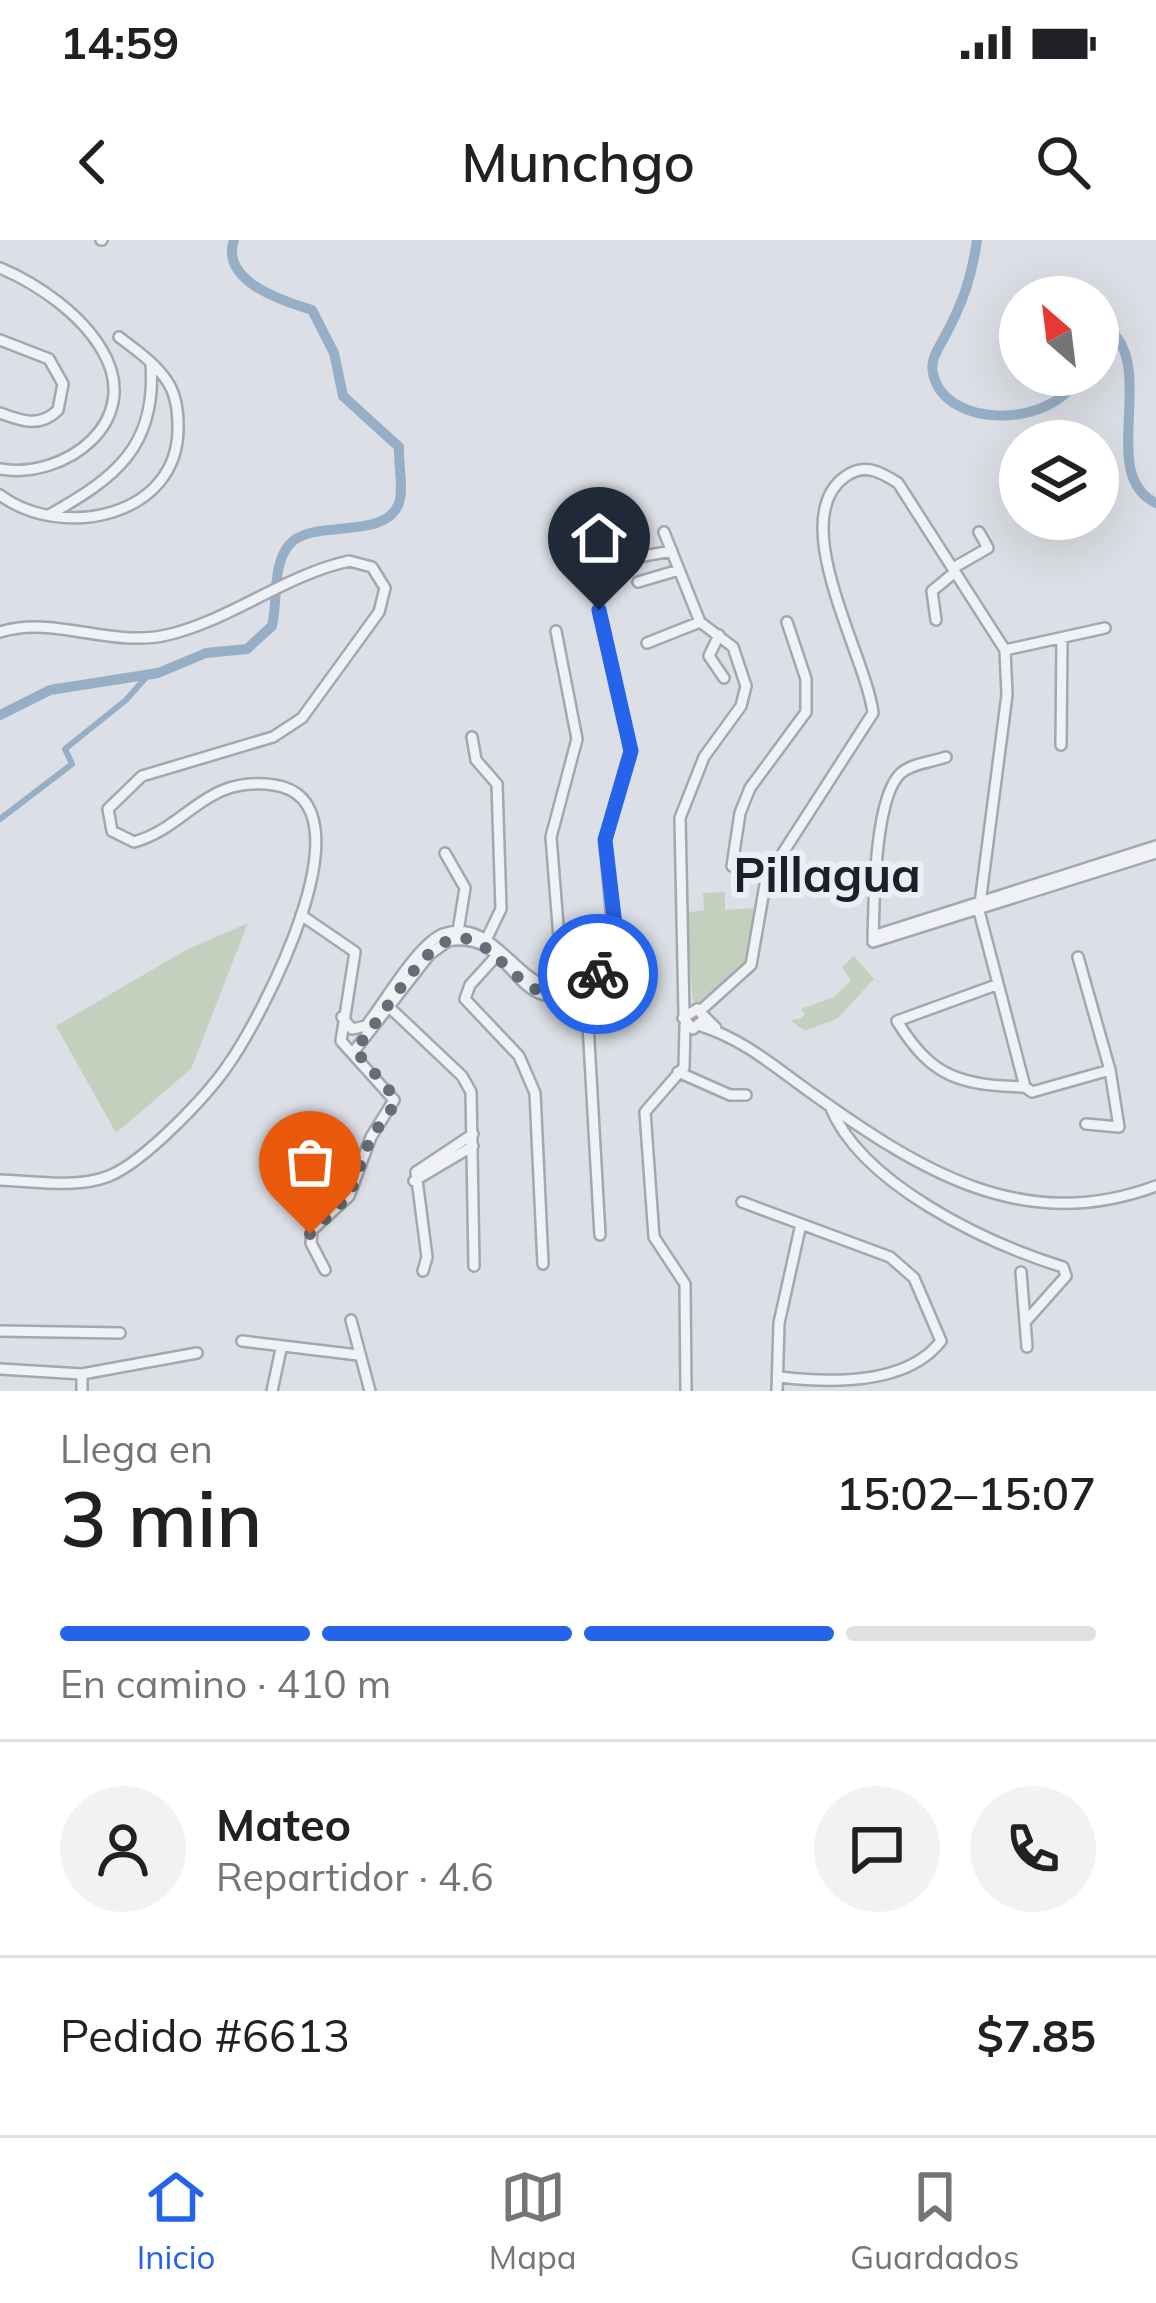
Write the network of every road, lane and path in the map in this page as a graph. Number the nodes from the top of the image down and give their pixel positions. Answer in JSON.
{"nodes":[{"id":1,"x":0,"y":268,"type":"edge"},
{"id":2,"x":118,"y":337,"type":"dead end"},
{"id":3,"x":0,"y":340,"type":"edge"},
{"id":4,"x":151,"y":362,"type":"junction"},
{"id":5,"x":0,"y":413,"type":"edge"},
{"id":6,"x":0,"y":469,"type":"edge"},
{"id":7,"x":0,"y":495,"type":"edge"},
{"id":8,"x":49,"y":514,"type":"junction"},
{"id":9,"x":664,"y":532,"type":"dead end"},
{"id":10,"x":979,"y":532,"type":"dead end"},
{"id":11,"x":672,"y":551,"type":"junction"},
{"id":12,"x":609,"y":562,"type":"dead end"},
{"id":13,"x":679,"y":569,"type":"junction"},
{"id":14,"x":954,"y":570,"type":"junction"},
{"id":15,"x":638,"y":582,"type":"dead end"},
{"id":16,"x":599,"y":610,"type":"dead end"},
{"id":17,"x":936,"y":620,"type":"dead end"},
{"id":18,"x":700,"y":622,"type":"junction"},
{"id":19,"x":787,"y":622,"type":"dead end"},
{"id":20,"x":1105,"y":628,"type":"dead end"},
{"id":21,"x":556,"y":631,"type":"dead end"},
{"id":22,"x":0,"y":632,"type":"edge"},
{"id":23,"x":718,"y":635,"type":"junction"},
{"id":24,"x":1062,"y":638,"type":"junction"},
{"id":25,"x":647,"y":644,"type":"dead end"},
{"id":26,"x":1005,"y":650,"type":"junction"},
{"id":27,"x":724,"y":678,"type":"dead end"},
{"id":28,"x":472,"y":737,"type":"dead end"},
{"id":29,"x":1061,"y":745,"type":"dead end"},
{"id":30,"x":946,"y":757,"type":"dead end"},
{"id":31,"x":1156,"y":849,"type":"edge"},
{"id":32,"x":445,"y":853,"type":"dead end"},
{"id":33,"x":732,"y":866,"type":"dead end"},
{"id":34,"x":979,"y":907,"type":"junction"},
{"id":35,"x":301,"y":915,"type":"junction"},
{"id":36,"x":458,"y":932,"type":"junction"},
{"id":37,"x":487,"y":938,"type":"junction"},
{"id":38,"x":613,"y":940,"type":"junction"},
{"id":39,"x":498,"y":954,"type":"junction"},
{"id":40,"x":1078,"y":957,"type":"dead end"},
{"id":41,"x":996,"y":985,"type":"junction"},
{"id":42,"x":563,"y":989,"type":"junction"},
{"id":43,"x":581,"y":990,"type":"junction"},
{"id":44,"x":388,"y":1005,"type":"junction"},
{"id":45,"x":342,"y":1017,"type":"junction"},
{"id":46,"x":696,"y":1019,"type":"junction"},
{"id":47,"x":355,"y":1050,"type":"junction"},
{"id":48,"x":1111,"y":1070,"type":"junction"},
{"id":49,"x":682,"y":1071,"type":"junction"},
{"id":50,"x":1025,"y":1087,"type":"junction"},
{"id":51,"x":746,"y":1095,"type":"dead end"},
{"id":52,"x":830,"y":1106,"type":"junction"},
{"id":53,"x":1086,"y":1124,"type":"dead end"},
{"id":54,"x":473,"y":1140,"type":"junction"},
{"id":55,"x":0,"y":1180,"type":"edge"},
{"id":56,"x":1156,"y":1186,"type":"edge"},
{"id":57,"x":742,"y":1202,"type":"dead end"},
{"id":58,"x":801,"y":1224,"type":"junction"},
{"id":59,"x":818,"y":1231,"type":"junction"},
{"id":60,"x":600,"y":1235,"type":"dead end"},
{"id":61,"x":796,"y":1246,"type":"junction"},
{"id":62,"x":543,"y":1264,"type":"dead end"},
{"id":63,"x":474,"y":1266,"type":"dead end"},
{"id":64,"x":325,"y":1270,"type":"dead end"},
{"id":65,"x":423,"y":1271,"type":"dead end"},
{"id":66,"x":1021,"y":1272,"type":"dead end"},
{"id":67,"x":351,"y":1320,"type":"dead end"},
{"id":68,"x":1026,"y":1321,"type":"junction"},
{"id":69,"x":0,"y":1331,"type":"edge"},
{"id":70,"x":120,"y":1333,"type":"dead end"},
{"id":71,"x":242,"y":1342,"type":"dead end"},
{"id":72,"x":1027,"y":1347,"type":"dead end"},
{"id":73,"x":281,"y":1349,"type":"junction"},
{"id":74,"x":197,"y":1353,"type":"dead end"},
{"id":75,"x":358,"y":1355,"type":"junction"},
{"id":76,"x":0,"y":1369,"type":"edge"},
{"id":77,"x":82,"y":1374,"type":"junction"},
{"id":78,"x":779,"y":1377,"type":"junction"},
{"id":79,"x":277,"y":1388,"type":"edge"},
{"id":80,"x":82,"y":1391,"type":"edge"},
{"id":81,"x":370,"y":1391,"type":"edge"},
{"id":82,"x":686,"y":1391,"type":"edge"},
{"id":83,"x":777,"y":1391,"type":"edge"}],
"edges":[{"from":1,"to":6,"type":"street"},
{"from":2,"to":4,"type":"street"},
{"from":3,"to":5,"type":"street"},
{"from":4,"to":8,"type":"street"},
{"from":4,"to":8,"type":"street"},
{"from":7,"to":8,"type":"street"},
{"from":9,"to":11,"type":"street"},
{"from":10,"to":14,"type":"street"},
{"from":11,"to":12,"type":"street"},
{"from":11,"to":13,"type":"street"},
{"from":13,"to":15,"type":"street"},
{"from":13,"to":18,"type":"street"},
{"from":14,"to":17,"type":"street"},
{"from":14,"to":26,"type":"street"},
{"from":14,"to":46,"type":"street"},
{"from":16,"to":38,"type":"street"},
{"from":18,"to":23,"type":"street"},
{"from":18,"to":25,"type":"street"},
{"from":19,"to":33,"type":"street"},
{"from":20,"to":24,"type":"street"},
{"from":21,"to":42,"type":"street"},
{"from":22,"to":35,"type":"street"},
{"from":23,"to":27,"type":"street"},
{"from":23,"to":46,"type":"street"},
{"from":24,"to":26,"type":"street"},
{"from":24,"to":29,"type":"street"},
{"from":26,"to":34,"type":"street"},
{"from":28,"to":37,"type":"street"},
{"from":30,"to":34,"type":"street"},
{"from":31,"to":34,"type":"street"},
{"from":32,"to":36,"type":"street"},
{"from":34,"to":41,"type":"street"},
{"from":35,"to":45,"type":"street"},
{"from":35,"to":55,"type":"street"},
{"from":36,"to":37,"type":"street"},
{"from":36,"to":44,"type":"street"},
{"from":37,"to":39,"type":"street"},
{"from":38,"to":42,"type":"street"},
{"from":38,"to":43,"type":"street"},
{"from":39,"to":42,"type":"street"},
{"from":39,"to":43,"type":"street"},
{"from":39,"to":44,"type":"street"},
{"from":39,"to":62,"type":"street"},
{"from":40,"to":48,"type":"street"},
{"from":41,"to":50,"type":"street"},
{"from":41,"to":50,"type":"street"},
{"from":43,"to":60,"type":"street"},
{"from":44,"to":45,"type":"street"},
{"from":44,"to":47,"type":"street"},
{"from":44,"to":54,"type":"street"},
{"from":45,"to":47,"type":"street"},
{"from":46,"to":49,"type":"street"},
{"from":46,"to":52,"type":"street"},
{"from":47,"to":64,"type":"street"},
{"from":48,"to":50,"type":"street"},
{"from":48,"to":53,"type":"street"},
{"from":49,"to":51,"type":"street"},
{"from":49,"to":82,"type":"street"},
{"from":52,"to":56,"type":"street"},
{"from":52,"to":68,"type":"street"},
{"from":54,"to":63,"type":"street"},
{"from":54,"to":65,"type":"street"},
{"from":57,"to":58,"type":"street"},
{"from":58,"to":59,"type":"street"},
{"from":58,"to":61,"type":"street"},
{"from":59,"to":61,"type":"street"},
{"from":59,"to":78,"type":"street"},
{"from":61,"to":78,"type":"street"},
{"from":66,"to":68,"type":"street"},
{"from":67,"to":75,"type":"street"},
{"from":68,"to":72,"type":"street"},
{"from":69,"to":70,"type":"street"},
{"from":71,"to":73,"type":"street"},
{"from":73,"to":75,"type":"street"},
{"from":73,"to":79,"type":"street"},
{"from":74,"to":77,"type":"street"},
{"from":75,"to":81,"type":"street"},
{"from":76,"to":77,"type":"street"},
{"from":77,"to":80,"type":"street"},
{"from":78,"to":83,"type":"street"}]}
